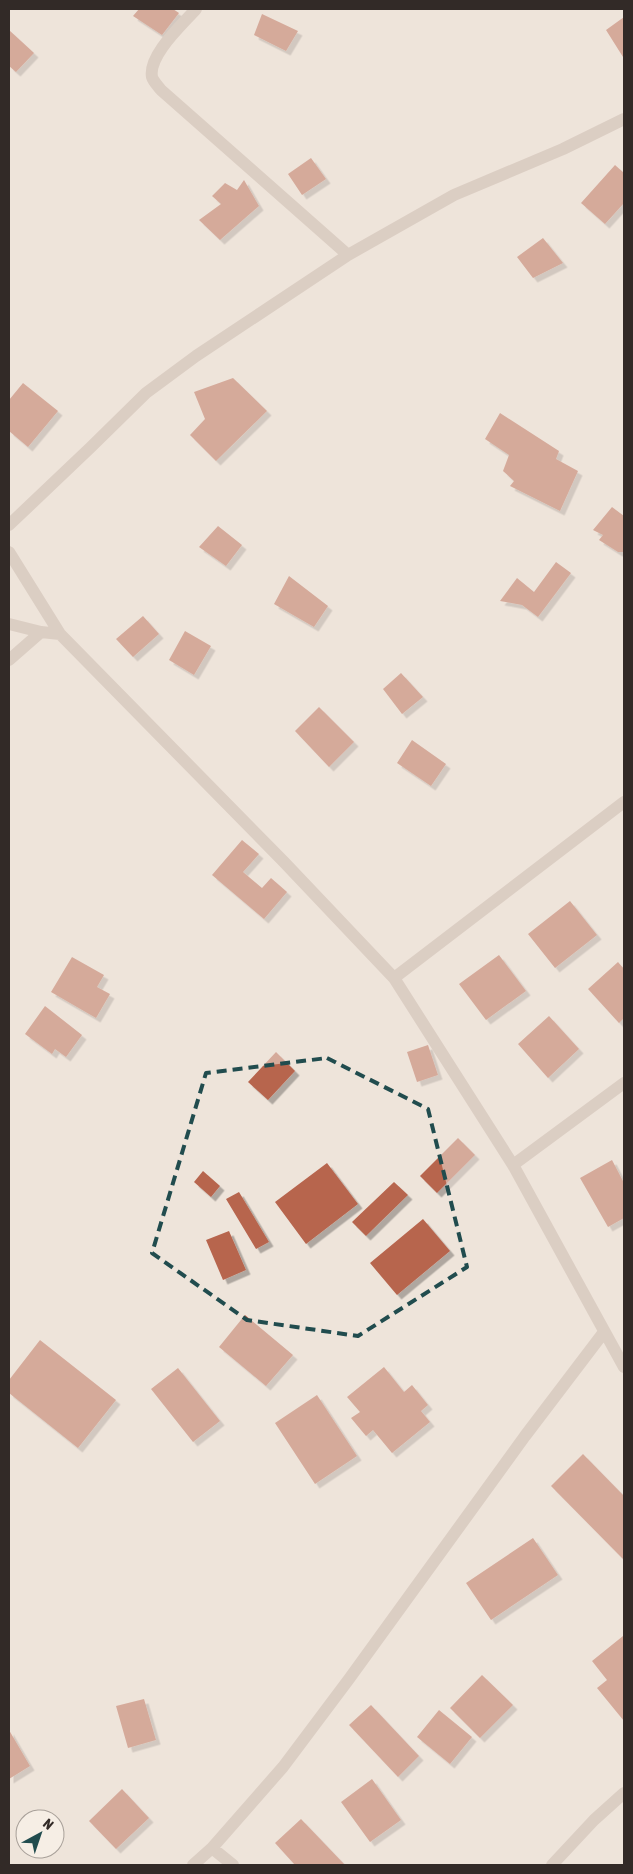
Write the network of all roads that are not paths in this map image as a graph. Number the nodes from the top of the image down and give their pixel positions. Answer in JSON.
{"nodes":[{"id":1,"x":196,"y":9,"type":"edge"},
{"id":2,"x":624,"y":119,"type":"edge"},
{"id":3,"x":348,"y":255,"type":"junction"},
{"id":4,"x":9,"y":524,"type":"edge"},
{"id":5,"x":9,"y":552,"type":"edge"},
{"id":6,"x":9,"y":624,"type":"edge"},
{"id":7,"x":41,"y":632,"type":"junction"},
{"id":8,"x":60,"y":634,"type":"junction"},
{"id":9,"x":9,"y":660,"type":"edge"},
{"id":10,"x":624,"y":802,"type":"edge"},
{"id":11,"x":394,"y":978,"type":"junction"},
{"id":12,"x":624,"y":1083,"type":"edge"},
{"id":13,"x":513,"y":1164,"type":"junction"},
{"id":14,"x":604,"y":1332,"type":"junction"},
{"id":15,"x":624,"y":1367,"type":"edge"},
{"id":16,"x":624,"y":1793,"type":"edge"},
{"id":17,"x":212,"y":1848,"type":"junction"},
{"id":18,"x":193,"y":1865,"type":"edge"},
{"id":19,"x":233,"y":1865,"type":"edge"},
{"id":20,"x":552,"y":1865,"type":"edge"}],
"edges":[{"from":1,"to":3,"type":"street"},
{"from":2,"to":3,"type":"street"},
{"from":3,"to":4,"type":"street"},
{"from":5,"to":8,"type":"street"},
{"from":6,"to":7,"type":"street"},
{"from":7,"to":8,"type":"street"},
{"from":7,"to":9,"type":"street"},
{"from":8,"to":11,"type":"street"},
{"from":10,"to":11,"type":"street"},
{"from":11,"to":13,"type":"street"},
{"from":12,"to":13,"type":"street"},
{"from":13,"to":14,"type":"street"},
{"from":14,"to":15,"type":"street"},
{"from":14,"to":17,"type":"street"},
{"from":16,"to":20,"type":"street"},
{"from":17,"to":18,"type":"street"},
{"from":17,"to":19,"type":"street"}]}
